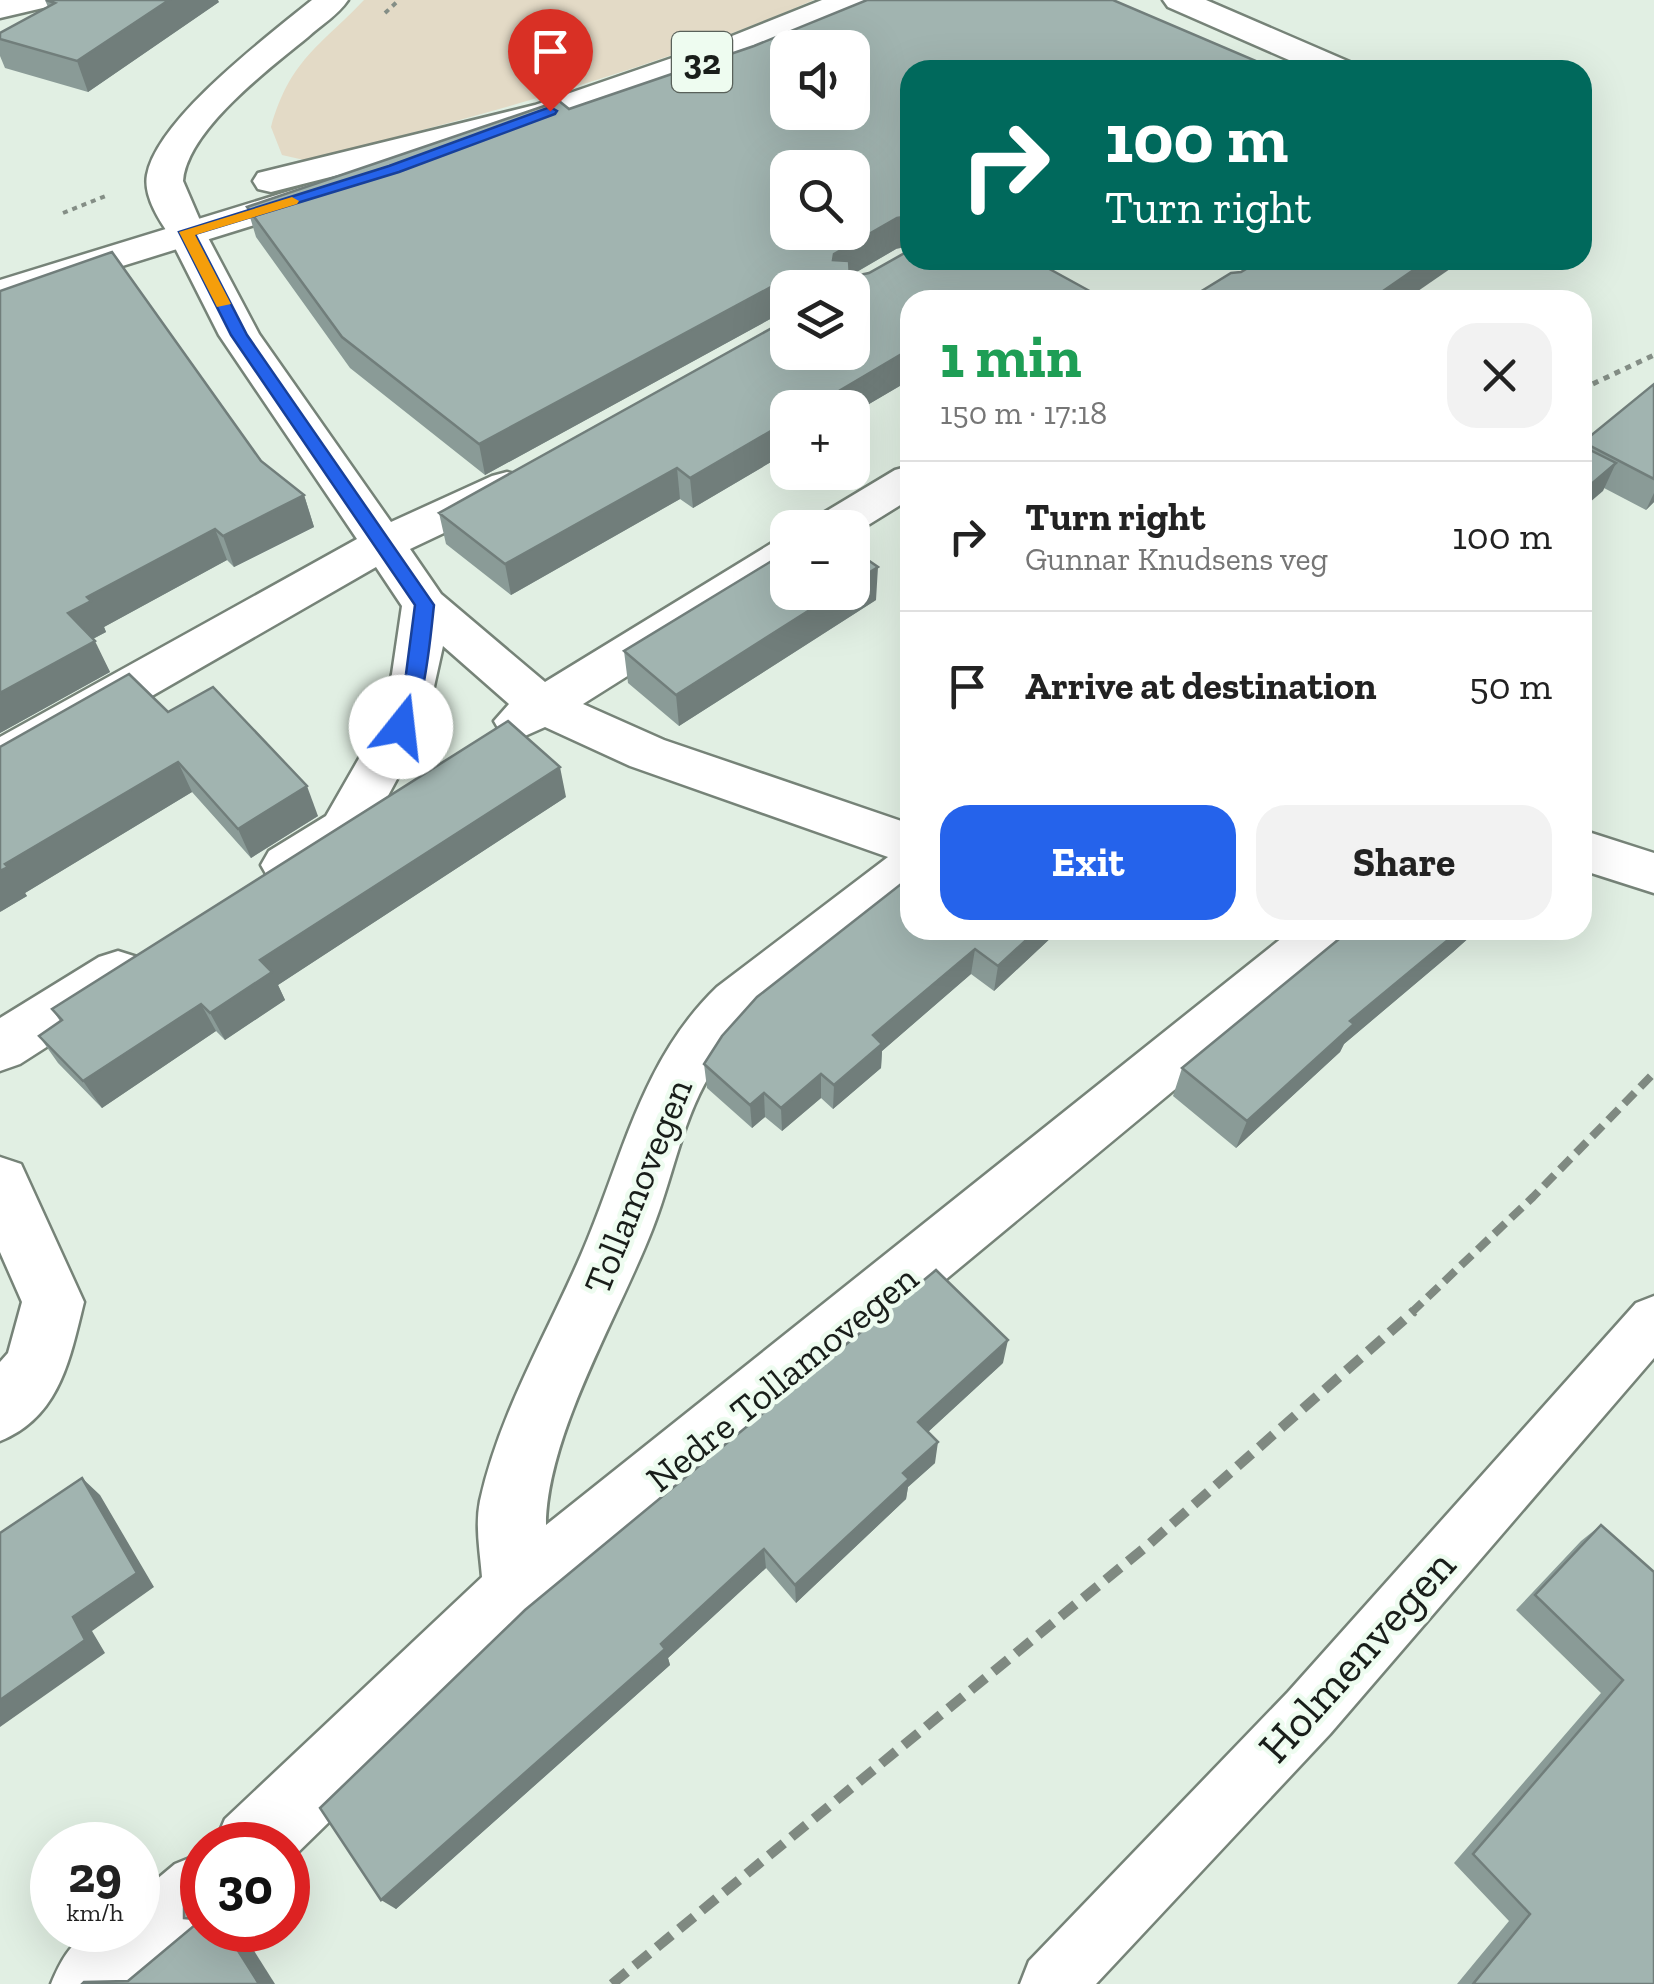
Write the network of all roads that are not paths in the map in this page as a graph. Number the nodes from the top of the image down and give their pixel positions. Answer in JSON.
{"nodes":[{"id":1,"x":36,"y":0,"type":"edge"},
{"id":2,"x":332,"y":0,"type":"edge"},
{"id":3,"x":849,"y":0,"type":"edge"},
{"id":4,"x":1179,"y":0,"type":"edge"},
{"id":5,"x":0,"y":8,"type":"edge"},
{"id":6,"x":1296,"y":50,"type":"junction"},
{"id":7,"x":1278,"y":60,"type":"edge"},
{"id":8,"x":1318,"y":60,"type":"edge"},
{"id":9,"x":180,"y":220,"type":"junction"},
{"id":10,"x":0,"y":264,"type":"edge"},
{"id":11,"x":0,"y":292,"type":"edge"},
{"id":12,"x":533,"y":472,"type":"edge"},
{"id":13,"x":900,"y":486,"type":"edge"},
{"id":14,"x":861,"y":510,"type":"edge"},
{"id":15,"x":382,"y":544,"type":"junction"},
{"id":16,"x":770,"y":565,"type":"edge"},
{"id":17,"x":425,"y":605,"type":"junction"},
{"id":18,"x":541,"y":704,"type":"junction"},
{"id":19,"x":485,"y":744,"type":"edge"},
{"id":20,"x":0,"y":760,"type":"edge"},
{"id":21,"x":422,"y":782,"type":"edge"},
{"id":22,"x":344,"y":830,"type":"junction"},
{"id":23,"x":900,"y":841,"type":"edge"},
{"id":24,"x":900,"y":877,"type":"edge"},
{"id":25,"x":245,"y":892,"type":"edge"},
{"id":26,"x":1318,"y":940,"type":"edge"},
{"id":27,"x":147,"y":954,"type":"edge"},
{"id":28,"x":0,"y":1047,"type":"edge"},
{"id":29,"x":0,"y":1183,"type":"edge"},
{"id":30,"x":1654,"y":1320,"type":"edge"},
{"id":31,"x":0,"y":1410,"type":"edge"},
{"id":32,"x":518,"y":1591,"type":"junction"},
{"id":33,"x":274,"y":1822,"type":"edge"},
{"id":34,"x":180,"y":1908,"type":"edge"},
{"id":35,"x":90,"y":1984,"type":"edge"},
{"id":36,"x":1052,"y":1984,"type":"edge"}],
"edges":[{"from":1,"to":5,"type":"street"},
{"from":2,"to":9,"type":"street"},
{"from":3,"to":9,"type":"street","number":"32"},
{"from":4,"to":6,"type":"street"},
{"from":6,"to":7,"type":"street"},
{"from":6,"to":8,"type":"street"},
{"from":9,"to":10,"type":"street","number":"32"},
{"from":9,"to":11,"type":"street","number":"32"},
{"from":9,"to":15,"type":"street"},
{"from":12,"to":15,"type":"street"},
{"from":13,"to":14,"type":"street"},
{"from":15,"to":17,"type":"street"},
{"from":15,"to":20,"type":"street"},
{"from":16,"to":18,"type":"street"},
{"from":17,"to":18,"type":"street"},
{"from":17,"to":22,"type":"street"},
{"from":18,"to":19,"type":"street"},
{"from":18,"to":23,"type":"street"},
{"from":21,"to":22,"type":"street"},
{"from":22,"to":25,"type":"street"},
{"from":24,"to":32,"type":"street","name":"Tollamovegen"},
{"from":26,"to":32,"type":"street","name":"Nedre Tollamovegen"},
{"from":27,"to":28,"type":"street"},
{"from":29,"to":31,"type":"street"},
{"from":30,"to":36,"type":"lane","name":"Holmenvegen"},
{"from":32,"to":33,"type":"street","name":"Nedre Tollamovegen"},
{"from":34,"to":35,"type":"street"}]}
